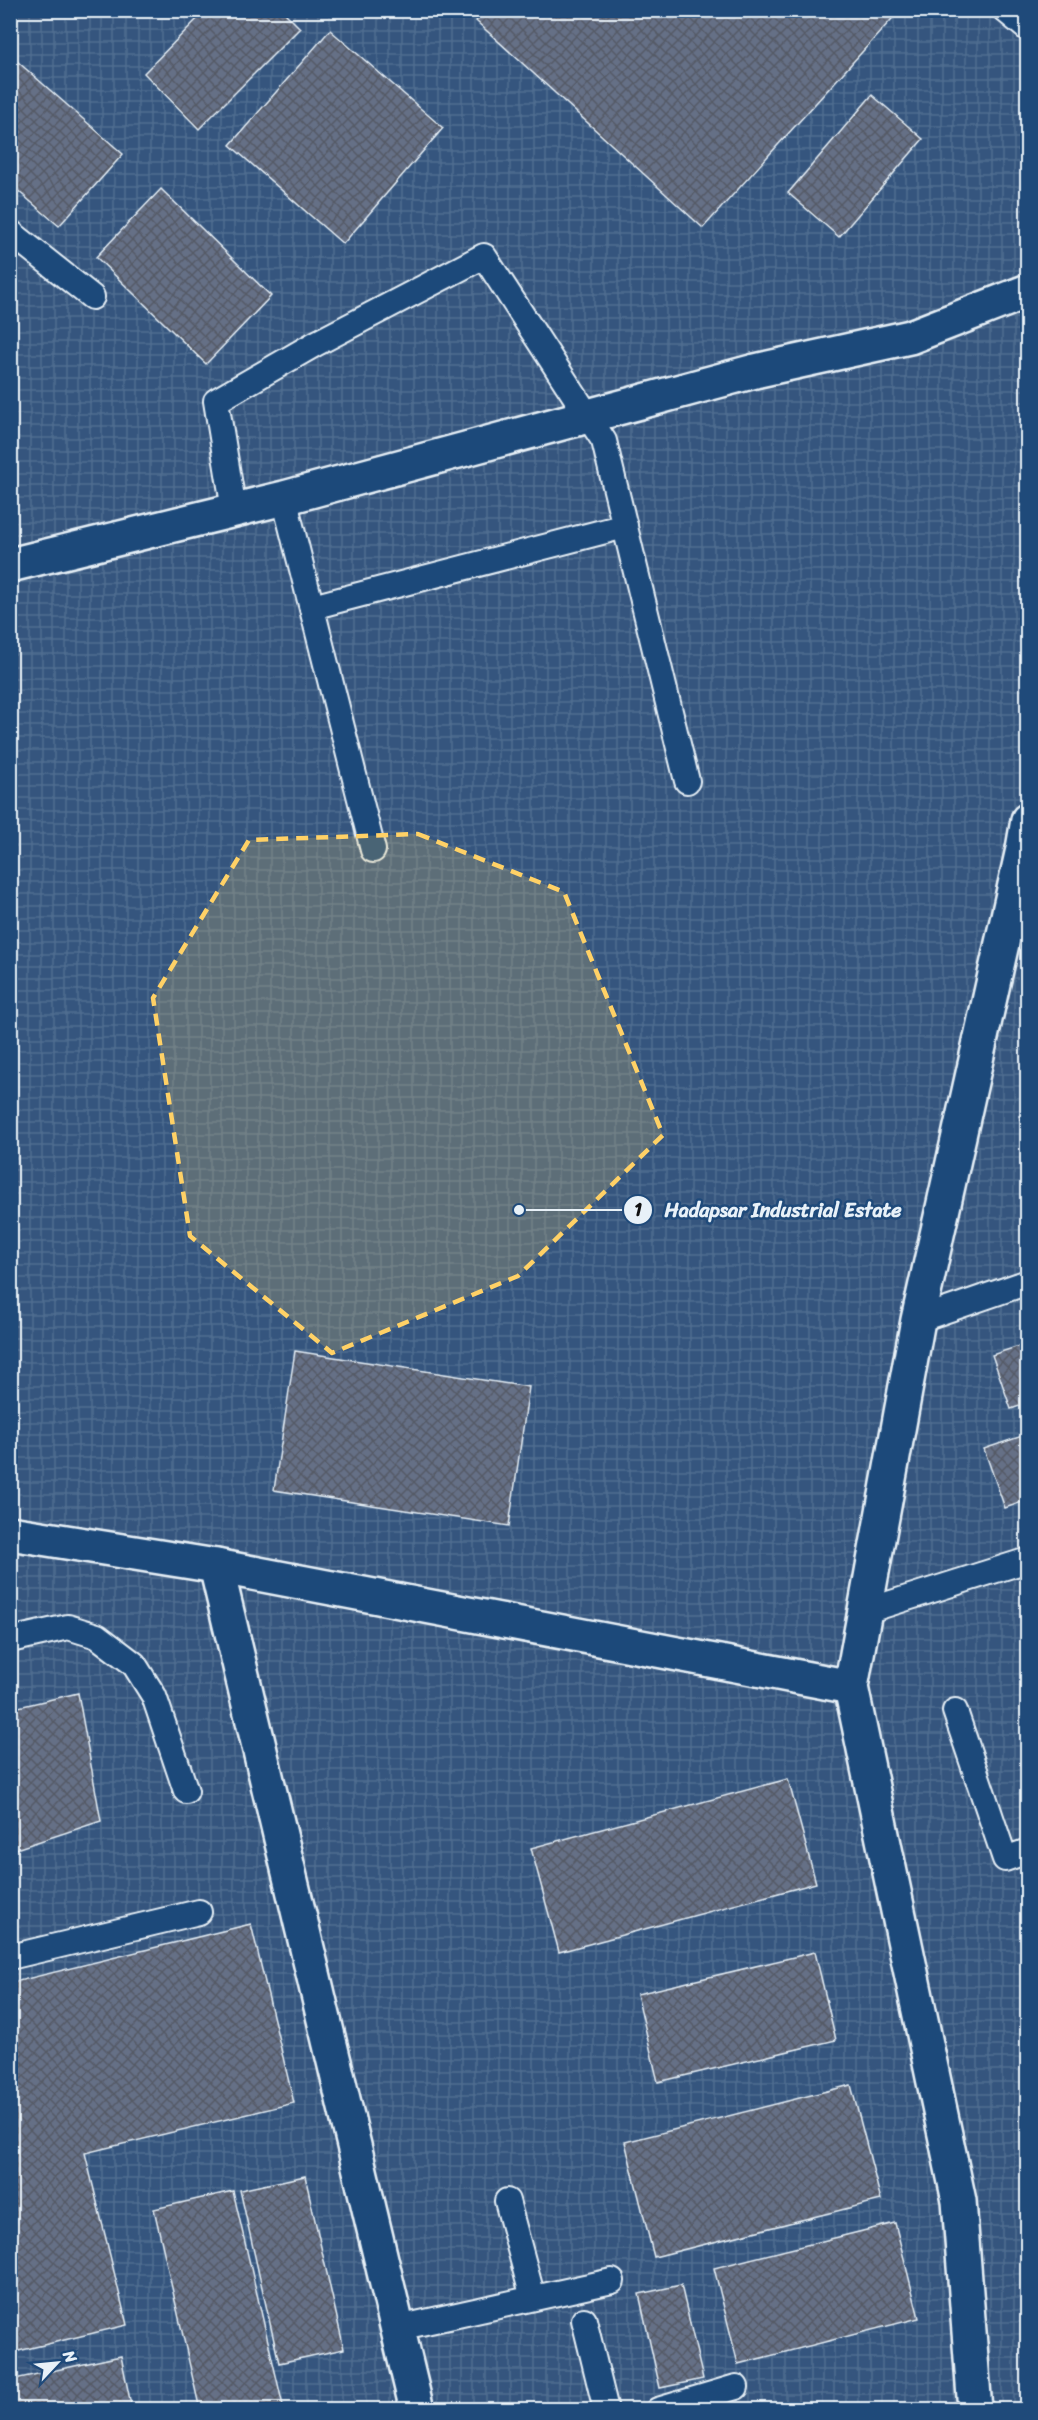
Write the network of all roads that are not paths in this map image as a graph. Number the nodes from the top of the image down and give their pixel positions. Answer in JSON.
{"nodes":[{"id":1,"x":1005,"y":10,"type":"edge"},
{"id":2,"x":1028,"y":29,"type":"edge"},
{"id":3,"x":10,"y":232,"type":"edge"},
{"id":4,"x":1028,"y":291,"type":"edge"},
{"id":5,"x":92,"y":297,"type":"dead end"},
{"id":6,"x":590,"y":416,"type":"junction"},
{"id":7,"x":284,"y":498,"type":"junction"},
{"id":8,"x":234,"y":510,"type":"junction"},
{"id":9,"x":625,"y":526,"type":"junction"},
{"id":10,"x":10,"y":565,"type":"edge"},
{"id":11,"x":312,"y":607,"type":"junction"},
{"id":12,"x":687,"y":781,"type":"dead end"},
{"id":13,"x":1026,"y":839,"type":"edge"},
{"id":14,"x":373,"y":850,"type":"dead end"},
{"id":15,"x":1028,"y":1281,"type":"edge"},
{"id":16,"x":918,"y":1320,"type":"junction"},
{"id":17,"x":10,"y":1533,"type":"edge"},
{"id":18,"x":1028,"y":1560,"type":"edge"},
{"id":19,"x":216,"y":1566,"type":"junction"},
{"id":20,"x":866,"y":1611,"type":"junction"},
{"id":21,"x":10,"y":1640,"type":"edge"},
{"id":22,"x":851,"y":1686,"type":"junction"},
{"id":23,"x":955,"y":1711,"type":"dead end"},
{"id":24,"x":186,"y":1791,"type":"dead end"},
{"id":25,"x":1028,"y":1851,"type":"edge"},
{"id":26,"x":199,"y":1912,"type":"dead end"},
{"id":27,"x":10,"y":1957,"type":"edge"},
{"id":28,"x":507,"y":2201,"type":"dead end"},
{"id":29,"x":612,"y":2282,"type":"dead end"},
{"id":30,"x":533,"y":2298,"type":"junction"},
{"id":31,"x":584,"y":2319,"type":"dead end"},
{"id":32,"x":398,"y":2328,"type":"junction"},
{"id":33,"x":736,"y":2387,"type":"dead end"},
{"id":34,"x":417,"y":2409,"type":"edge"},
{"id":35,"x":606,"y":2409,"type":"edge"},
{"id":36,"x":658,"y":2409,"type":"edge"},
{"id":37,"x":975,"y":2409,"type":"edge"}],
"edges":[{"from":1,"to":2,"type":"lane"},
{"from":3,"to":5,"type":"lane"},
{"from":4,"to":6,"type":"street"},
{"from":6,"to":7,"type":"street"},
{"from":6,"to":8,"type":"lane"},
{"from":6,"to":9,"type":"lane"},
{"from":7,"to":8,"type":"street"},
{"from":7,"to":11,"type":"lane"},
{"from":8,"to":10,"type":"street"},
{"from":9,"to":11,"type":"lane"},
{"from":9,"to":12,"type":"lane"},
{"from":11,"to":14,"type":"lane"},
{"from":13,"to":16,"type":"street"},
{"from":15,"to":16,"type":"lane"},
{"from":16,"to":20,"type":"street"},
{"from":17,"to":19,"type":"street"},
{"from":18,"to":20,"type":"lane"},
{"from":19,"to":22,"type":"street"},
{"from":19,"to":32,"type":"street"},
{"from":20,"to":22,"type":"street"},
{"from":21,"to":24,"type":"lane"},
{"from":22,"to":37,"type":"street"},
{"from":23,"to":25,"type":"lane"},
{"from":26,"to":27,"type":"lane"},
{"from":28,"to":30,"type":"lane"},
{"from":29,"to":30,"type":"lane"},
{"from":30,"to":32,"type":"lane"},
{"from":31,"to":35,"type":"lane"},
{"from":32,"to":34,"type":"street"},
{"from":33,"to":36,"type":"lane"}]}
